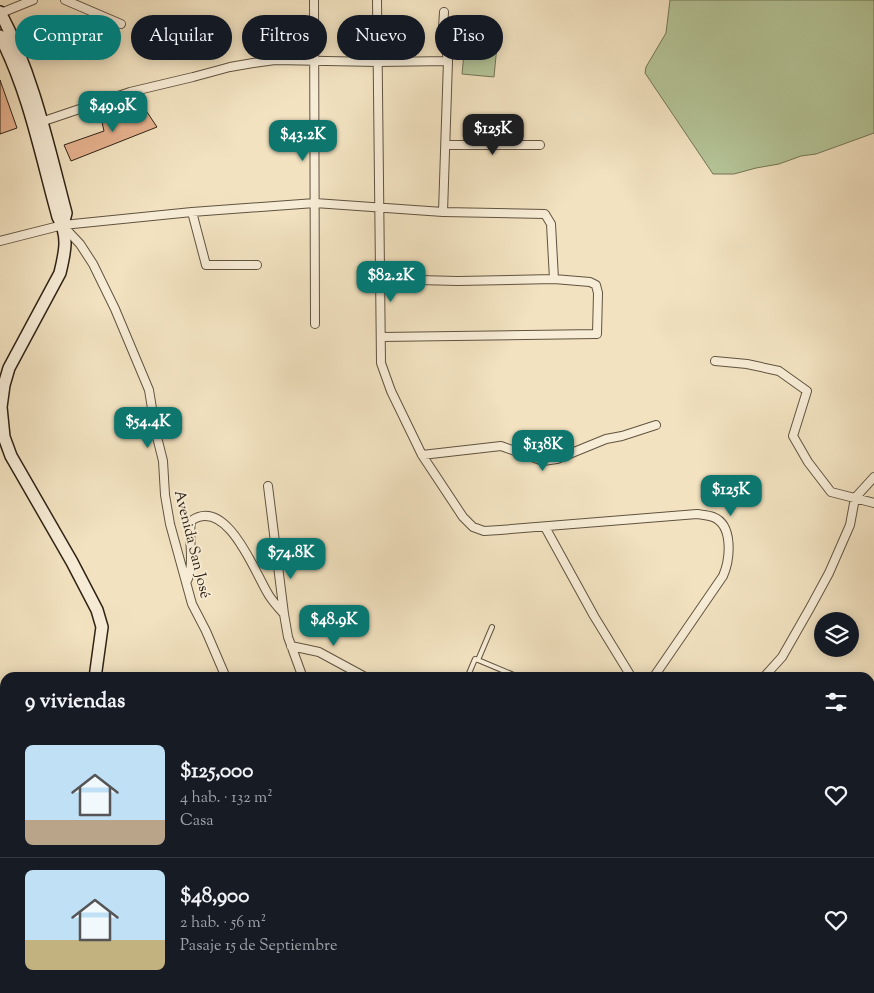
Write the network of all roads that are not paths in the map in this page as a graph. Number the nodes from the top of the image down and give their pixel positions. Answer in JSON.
{"nodes":[{"id":1,"x":32,"y":0,"type":"edge"},
{"id":2,"x":65,"y":0,"type":"edge"},
{"id":3,"x":314,"y":0,"type":"edge"},
{"id":4,"x":377,"y":0,"type":"edge"},
{"id":5,"x":444,"y":12,"type":"dead end"},
{"id":6,"x":0,"y":13,"type":"edge"},
{"id":7,"x":100,"y":15,"type":"edge"},
{"id":8,"x":0,"y":36,"type":"edge"},
{"id":9,"x":314,"y":61,"type":"junction"},
{"id":10,"x":448,"y":61,"type":"junction"},
{"id":11,"x":378,"y":62,"type":"junction"},
{"id":12,"x":41,"y":122,"type":"junction"},
{"id":13,"x":446,"y":145,"type":"junction"},
{"id":14,"x":540,"y":145,"type":"dead end"},
{"id":15,"x":315,"y":203,"type":"junction"},
{"id":16,"x":380,"y":206,"type":"junction"},
{"id":17,"x":192,"y":212,"type":"junction"},
{"id":18,"x":443,"y":212,"type":"junction"},
{"id":19,"x":62,"y":225,"type":"junction"},
{"id":20,"x":0,"y":241,"type":"edge"},
{"id":21,"x":257,"y":265,"type":"dead end"},
{"id":22,"x":379,"y":279,"type":"junction"},
{"id":23,"x":554,"y":279,"type":"junction"},
{"id":24,"x":315,"y":324,"type":"dead end"},
{"id":25,"x":382,"y":337,"type":"junction"},
{"id":26,"x":715,"y":361,"type":"dead end"},
{"id":27,"x":656,"y":425,"type":"dead end"},
{"id":28,"x":422,"y":455,"type":"junction"},
{"id":29,"x":874,"y":477,"type":"edge"},
{"id":30,"x":268,"y":486,"type":"dead end"},
{"id":31,"x":855,"y":498,"type":"junction"},
{"id":32,"x":874,"y":503,"type":"edge"},
{"id":33,"x":545,"y":528,"type":"junction"},
{"id":34,"x":187,"y":581,"type":"junction"},
{"id":35,"x":284,"y":614,"type":"junction"},
{"id":36,"x":492,"y":627,"type":"dead end"},
{"id":37,"x":291,"y":646,"type":"junction"},
{"id":38,"x":478,"y":660,"type":"junction"},
{"id":39,"x":96,"y":672,"type":"edge"},
{"id":40,"x":224,"y":672,"type":"edge"},
{"id":41,"x":301,"y":672,"type":"edge"},
{"id":42,"x":356,"y":672,"type":"edge"},
{"id":43,"x":470,"y":672,"type":"edge"},
{"id":44,"x":507,"y":672,"type":"edge"},
{"id":45,"x":628,"y":672,"type":"edge"},
{"id":46,"x":657,"y":672,"type":"edge"},
{"id":47,"x":768,"y":672,"type":"edge"}],
"edges":[{"from":1,"to":6,"type":"street"},
{"from":2,"to":7,"type":"street"},
{"from":3,"to":9,"type":"street"},
{"from":4,"to":11,"type":"street"},
{"from":5,"to":10,"type":"street"},
{"from":6,"to":12,"type":"main road"},
{"from":8,"to":19,"type":"main road"},
{"from":9,"to":11,"type":"street"},
{"from":9,"to":12,"type":"street"},
{"from":9,"to":15,"type":"street"},
{"from":10,"to":11,"type":"street"},
{"from":10,"to":13,"type":"street"},
{"from":11,"to":16,"type":"street"},
{"from":12,"to":19,"type":"main road"},
{"from":13,"to":14,"type":"street"},
{"from":13,"to":18,"type":"street"},
{"from":15,"to":16,"type":"street"},
{"from":15,"to":17,"type":"street"},
{"from":15,"to":24,"type":"street"},
{"from":16,"to":18,"type":"street"},
{"from":16,"to":22,"type":"street"},
{"from":17,"to":19,"type":"street"},
{"from":17,"to":21,"type":"street"},
{"from":18,"to":23,"type":"street"},
{"from":19,"to":20,"type":"street"},
{"from":19,"to":34,"type":"street","name":"Avenida San José"},
{"from":19,"to":39,"type":"main road"},
{"from":22,"to":23,"type":"street"},
{"from":22,"to":25,"type":"street"},
{"from":23,"to":25,"type":"street"},
{"from":25,"to":28,"type":"street"},
{"from":26,"to":31,"type":"street"},
{"from":27,"to":28,"type":"street"},
{"from":28,"to":33,"type":"street"},
{"from":29,"to":31,"type":"street"},
{"from":30,"to":35,"type":"street"},
{"from":31,"to":32,"type":"street"},
{"from":31,"to":47,"type":"street"},
{"from":33,"to":45,"type":"street"},
{"from":33,"to":46,"type":"street"},
{"from":34,"to":35,"type":"street"},
{"from":34,"to":40,"type":"street","name":"Avenida San José"},
{"from":35,"to":37,"type":"street"},
{"from":36,"to":38,"type":"lane"},
{"from":37,"to":41,"type":"street"},
{"from":37,"to":42,"type":"street"},
{"from":38,"to":43,"type":"lane"},
{"from":38,"to":44,"type":"lane"}]}
